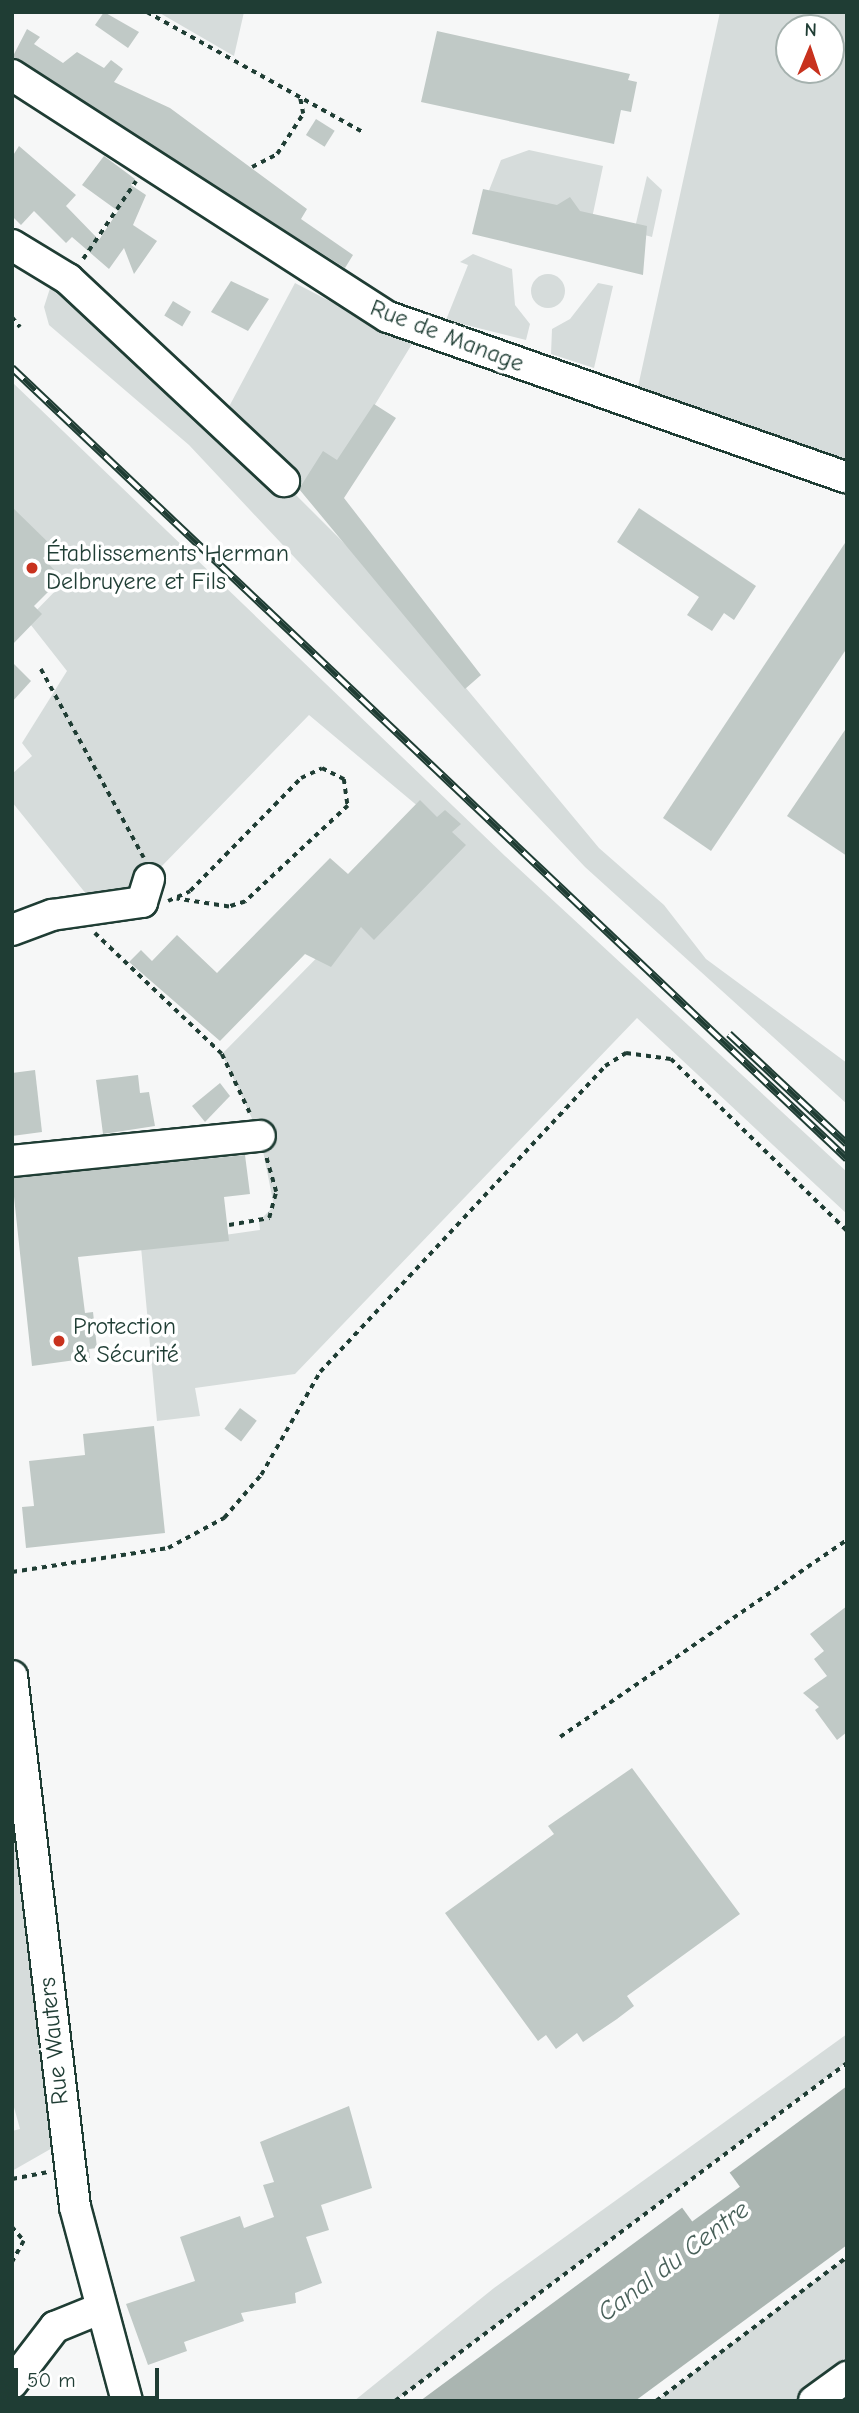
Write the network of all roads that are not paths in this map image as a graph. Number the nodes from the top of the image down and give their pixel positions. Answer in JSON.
{"nodes":[{"id":1,"x":12,"y":75,"type":"edge"},
{"id":2,"x":12,"y":245,"type":"edge"},
{"id":3,"x":847,"y":478,"type":"edge"},
{"id":4,"x":284,"y":481,"type":"dead end"},
{"id":5,"x":149,"y":879,"type":"road end"},
{"id":6,"x":12,"y":930,"type":"edge"},
{"id":7,"x":260,"y":1136,"type":"road end"},
{"id":8,"x":12,"y":1161,"type":"edge"},
{"id":9,"x":12,"y":1676,"type":"edge"},
{"id":10,"x":99,"y":2309,"type":"junction"},
{"id":11,"x":847,"y":2377,"type":"edge"},
{"id":12,"x":12,"y":2383,"type":"edge"},
{"id":13,"x":118,"y":2397,"type":"edge"},
{"id":14,"x":814,"y":2401,"type":"edge"}],
"edges":[{"from":1,"to":3,"type":"street","name":"Rue de Manage"},
{"from":2,"to":4,"type":"street"},
{"from":5,"to":6,"type":"street"},
{"from":7,"to":8,"type":"street"},
{"from":9,"to":10,"type":"street","name":"Rue Wauters"},
{"from":10,"to":12,"type":"street"},
{"from":10,"to":13,"type":"street","name":"Rue Wauters"},
{"from":11,"to":14,"type":"street"}]}
